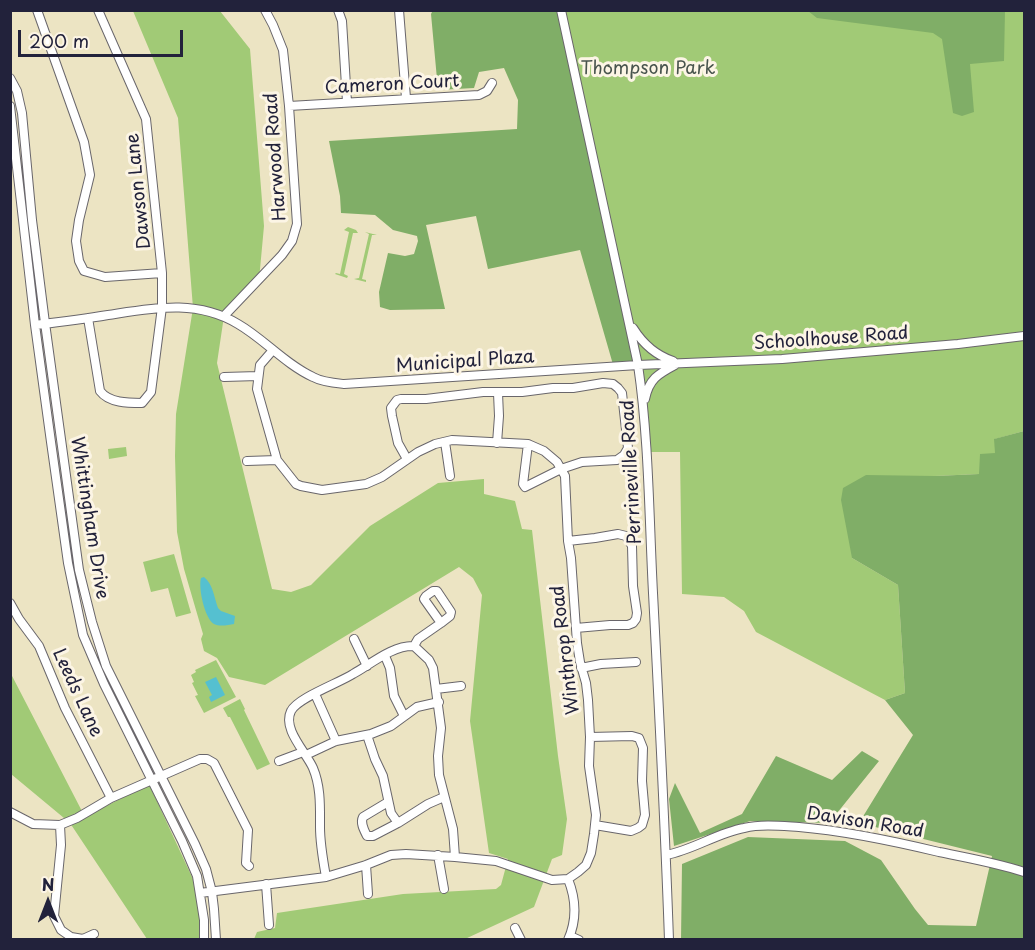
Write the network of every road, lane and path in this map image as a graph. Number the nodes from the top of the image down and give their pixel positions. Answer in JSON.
{"nodes":[{"id":1,"x":37,"y":10,"type":"edge"},
{"id":2,"x":98,"y":10,"type":"edge"},
{"id":3,"x":265,"y":10,"type":"edge"},
{"id":4,"x":338,"y":10,"type":"edge"},
{"id":5,"x":399,"y":10,"type":"edge"},
{"id":6,"x":561,"y":10,"type":"edge"},
{"id":7,"x":10,"y":78,"type":"edge"},
{"id":8,"x":492,"y":83,"type":"dead end"},
{"id":9,"x":406,"y":98,"type":"junction"},
{"id":10,"x":348,"y":102,"type":"junction"},
{"id":11,"x":10,"y":106,"type":"edge"},
{"id":12,"x":289,"y":106,"type":"junction"},
{"id":13,"x":162,"y":273,"type":"junction"},
{"id":14,"x":162,"y":307,"type":"junction"},
{"id":15,"x":224,"y":316,"type":"junction"},
{"id":16,"x":88,"y":318,"type":"junction"},
{"id":17,"x":629,"y":322,"type":"junction"},
{"id":18,"x":45,"y":323,"type":"junction"},
{"id":19,"x":35,"y":325,"type":"junction"},
{"id":20,"x":1024,"y":336,"type":"edge"},
{"id":21,"x":273,"y":350,"type":"junction"},
{"id":22,"x":678,"y":363,"type":"junction"},
{"id":23,"x":638,"y":365,"type":"junction"},
{"id":24,"x":258,"y":376,"type":"junction"},
{"id":25,"x":224,"y":377,"type":"dead end"},
{"id":26,"x":498,"y":393,"type":"junction"},
{"id":27,"x":644,"y":406,"type":"junction"},
{"id":28,"x":444,"y":442,"type":"junction"},
{"id":29,"x":497,"y":442,"type":"junction"},
{"id":30,"x":528,"y":444,"type":"junction"},
{"id":31,"x":407,"y":459,"type":"junction"},
{"id":32,"x":277,"y":460,"type":"junction"},
{"id":33,"x":247,"y":461,"type":"dead end"},
{"id":34,"x":561,"y":469,"type":"junction"},
{"id":35,"x":450,"y":476,"type":"dead end"},
{"id":36,"x":567,"y":541,"type":"junction"},
{"id":37,"x":10,"y":603,"type":"edge"},
{"id":38,"x":441,"y":623,"type":"dead end"},
{"id":39,"x":576,"y":628,"type":"junction"},
{"id":40,"x":354,"y":639,"type":"dead end"},
{"id":41,"x":414,"y":646,"type":"junction"},
{"id":42,"x":385,"y":656,"type":"junction"},
{"id":43,"x":636,"y":662,"type":"dead end"},
{"id":44,"x":367,"y":666,"type":"junction"},
{"id":45,"x":582,"y":668,"type":"junction"},
{"id":46,"x":461,"y":686,"type":"dead end"},
{"id":47,"x":436,"y":689,"type":"junction"},
{"id":48,"x":315,"y":694,"type":"junction"},
{"id":49,"x":439,"y":702,"type":"junction"},
{"id":50,"x":404,"y":716,"type":"junction"},
{"id":51,"x":367,"y":735,"type":"junction"},
{"id":52,"x":590,"y":737,"type":"junction"},
{"id":53,"x":336,"y":741,"type":"junction"},
{"id":54,"x":305,"y":754,"type":"junction"},
{"id":55,"x":279,"y":760,"type":"dead end"},
{"id":56,"x":161,"y":776,"type":"junction"},
{"id":57,"x":152,"y":780,"type":"junction"},
{"id":58,"x":444,"y":797,"type":"junction"},
{"id":59,"x":111,"y":798,"type":"junction"},
{"id":60,"x":388,"y":801,"type":"junction"},
{"id":61,"x":10,"y":812,"type":"edge"},
{"id":62,"x":398,"y":823,"type":"junction"},
{"id":63,"x":60,"y":825,"type":"junction"},
{"id":64,"x":595,"y":825,"type":"junction"},
{"id":65,"x":438,"y":855,"type":"junction"},
{"id":66,"x":666,"y":855,"type":"junction"},
{"id":67,"x":455,"y":857,"type":"junction"},
{"id":68,"x":366,"y":865,"type":"junction"},
{"id":69,"x":249,"y":866,"type":"dead end"},
{"id":70,"x":1024,"y":872,"type":"edge"},
{"id":71,"x":326,"y":877,"type":"junction"},
{"id":72,"x":568,"y":879,"type":"junction"},
{"id":73,"x":266,"y":884,"type":"junction"},
{"id":74,"x":444,"y":889,"type":"dead end"},
{"id":75,"x":212,"y":892,"type":"junction"},
{"id":76,"x":200,"y":893,"type":"junction"},
{"id":77,"x":368,"y":894,"type":"dead end"},
{"id":78,"x":269,"y":925,"type":"dead end"},
{"id":79,"x":515,"y":928,"type":"dead end"},
{"id":80,"x":94,"y":934,"type":"dead end"},
{"id":81,"x":569,"y":938,"type":"edge"},
{"id":82,"x":204,"y":939,"type":"edge"},
{"id":83,"x":216,"y":939,"type":"edge"},
{"id":84,"x":521,"y":939,"type":"edge"},
{"id":85,"x":579,"y":939,"type":"edge"},
{"id":86,"x":669,"y":939,"type":"edge"}],
"edges":[{"from":1,"to":13,"type":"street"},
{"from":2,"to":13,"type":"street","name":"Dawson Lane"},
{"from":3,"to":12,"type":"street","name":"Harwood Road"},
{"from":4,"to":10,"type":"street"},
{"from":5,"to":9,"type":"street"},
{"from":6,"to":17,"type":"street","name":"Perrineville Road"},
{"from":7,"to":18,"type":"street","name":"Whittingham Drive"},
{"from":8,"to":9,"type":"street","name":"Cameron Court"},
{"from":9,"to":10,"type":"street","name":"Cameron Court"},
{"from":10,"to":12,"type":"street","name":"Cameron Court"},
{"from":11,"to":19,"type":"street","name":"Whittingham Drive"},
{"from":12,"to":15,"type":"street","name":"Harwood Road"},
{"from":13,"to":14,"type":"street","name":"Dawson Lane"},
{"from":14,"to":15,"type":"street","name":"Municipal Plaza"},
{"from":14,"to":16,"type":"street","name":"Municipal Plaza"},
{"from":14,"to":16,"type":"street","name":"Dawson Lane"},
{"from":15,"to":21,"type":"street","name":"Municipal Plaza"},
{"from":16,"to":18,"type":"street","name":"Municipal Plaza"},
{"from":17,"to":22,"type":"street"},
{"from":17,"to":23,"type":"street","name":"Perrineville Road"},
{"from":18,"to":19,"type":"street","name":"Municipal Plaza"},
{"from":18,"to":56,"type":"street","name":"Whittingham Drive"},
{"from":19,"to":57,"type":"street","name":"Whittingham Drive"},
{"from":20,"to":22,"type":"street","name":"Schoolhouse Road"},
{"from":21,"to":23,"type":"street","name":"Municipal Plaza"},
{"from":21,"to":24,"type":"street"},
{"from":22,"to":23,"type":"street","name":"Schoolhouse Road"},
{"from":22,"to":27,"type":"street"},
{"from":23,"to":27,"type":"street","name":"Perrineville Road"},
{"from":24,"to":25,"type":"street"},
{"from":24,"to":32,"type":"street"},
{"from":26,"to":29,"type":"street"},
{"from":26,"to":31,"type":"street"},
{"from":26,"to":34,"type":"street"},
{"from":27,"to":66,"type":"street","name":"Perrineville Road"},
{"from":28,"to":29,"type":"street"},
{"from":28,"to":31,"type":"street"},
{"from":28,"to":35,"type":"street"},
{"from":29,"to":30,"type":"street"},
{"from":30,"to":34,"type":"street"},
{"from":30,"to":34,"type":"street"},
{"from":31,"to":32,"type":"street"},
{"from":32,"to":33,"type":"street"},
{"from":34,"to":36,"type":"street","name":"Winthrop Road"},
{"from":36,"to":39,"type":"street","name":"Winthrop Road"},
{"from":36,"to":39,"type":"street"},
{"from":37,"to":59,"type":"street","name":"Leeds Lane"},
{"from":38,"to":41,"type":"street"},
{"from":39,"to":45,"type":"street","name":"Winthrop Road"},
{"from":40,"to":44,"type":"street"},
{"from":41,"to":42,"type":"street"},
{"from":41,"to":47,"type":"street"},
{"from":42,"to":44,"type":"street"},
{"from":42,"to":50,"type":"street"},
{"from":43,"to":45,"type":"street"},
{"from":44,"to":48,"type":"street"},
{"from":45,"to":52,"type":"street","name":"Winthrop Road"},
{"from":46,"to":47,"type":"street"},
{"from":47,"to":49,"type":"street"},
{"from":48,"to":53,"type":"street"},
{"from":48,"to":54,"type":"street"},
{"from":49,"to":50,"type":"street"},
{"from":49,"to":58,"type":"street"},
{"from":50,"to":51,"type":"street"},
{"from":51,"to":53,"type":"street"},
{"from":51,"to":60,"type":"street"},
{"from":52,"to":64,"type":"street","name":"Winthrop Road"},
{"from":52,"to":64,"type":"street"},
{"from":53,"to":54,"type":"street"},
{"from":54,"to":55,"type":"street"},
{"from":54,"to":71,"type":"street"},
{"from":56,"to":57,"type":"street"},
{"from":56,"to":69,"type":"street"},
{"from":56,"to":75,"type":"street","name":"Whittingham Drive"},
{"from":57,"to":59,"type":"street"},
{"from":57,"to":76,"type":"street","name":"Whittingham Drive"},
{"from":58,"to":62,"type":"street"},
{"from":58,"to":67,"type":"street"},
{"from":59,"to":63,"type":"street"},
{"from":60,"to":62,"type":"street"},
{"from":60,"to":62,"type":"street"},
{"from":61,"to":63,"type":"street"},
{"from":63,"to":80,"type":"street"},
{"from":64,"to":72,"type":"street","name":"Winthrop Road"},
{"from":65,"to":67,"type":"street"},
{"from":65,"to":68,"type":"street"},
{"from":65,"to":74,"type":"street"},
{"from":66,"to":70,"type":"street","name":"Davison Road"},
{"from":66,"to":86,"type":"street","name":"Perrineville Road"},
{"from":67,"to":72,"type":"street"},
{"from":68,"to":71,"type":"street"},
{"from":68,"to":77,"type":"street"},
{"from":71,"to":73,"type":"street"},
{"from":72,"to":81,"type":"street"},
{"from":73,"to":75,"type":"street"},
{"from":73,"to":78,"type":"street"},
{"from":75,"to":76,"type":"street"},
{"from":75,"to":83,"type":"street","name":"Whittingham Drive"},
{"from":76,"to":82,"type":"street","name":"Whittingham Drive"},
{"from":79,"to":84,"type":"street"},
{"from":81,"to":85,"type":"street"}]}
